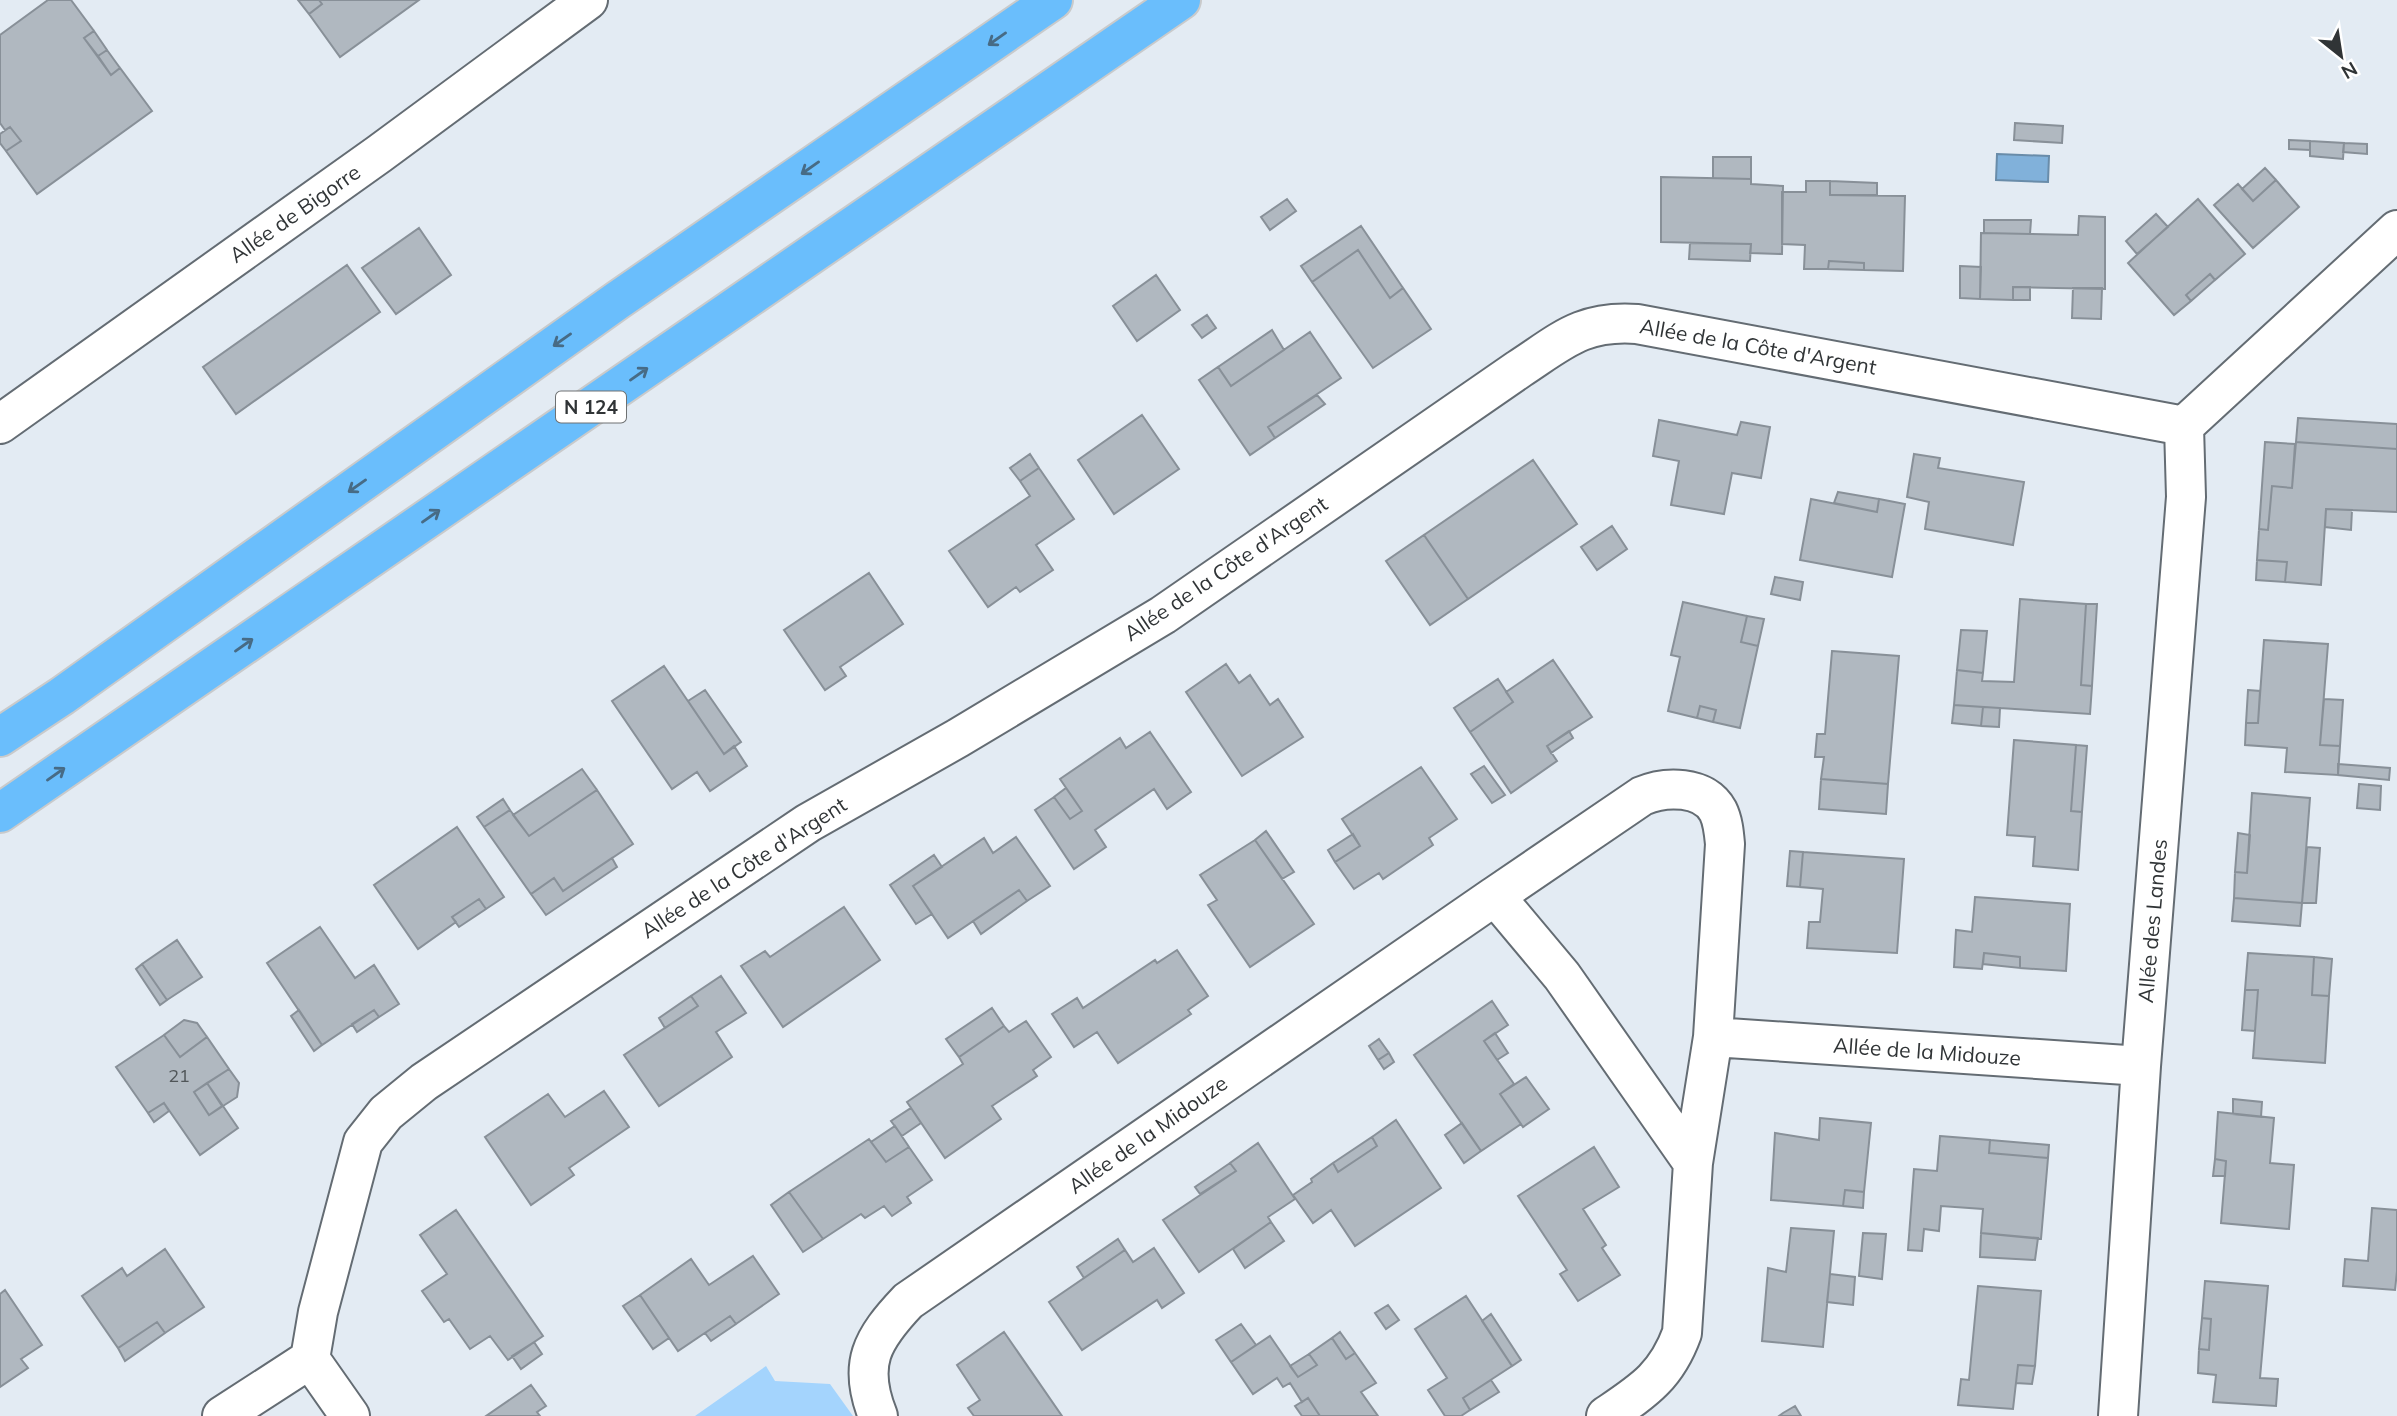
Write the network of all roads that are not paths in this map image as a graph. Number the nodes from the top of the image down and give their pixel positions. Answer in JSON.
{"nodes":[{"id":1,"x":588,"y":0,"type":"edge"},
{"id":2,"x":1053,"y":0,"type":"edge"},
{"id":3,"x":1181,"y":0,"type":"edge"},
{"id":4,"x":2397,"y":230,"type":"edge"},
{"id":5,"x":0,"y":424,"type":"edge"},
{"id":6,"x":2184,"y":426,"type":"junction"},
{"id":7,"x":0,"y":737,"type":"edge"},
{"id":8,"x":0,"y":813,"type":"edge"},
{"id":9,"x":1495,"y":896,"type":"junction"},
{"id":10,"x":1713,"y":1037,"type":"junction"},
{"id":11,"x":2141,"y":1066,"type":"junction"},
{"id":12,"x":1693,"y":1163,"type":"junction"},
{"id":13,"x":310,"y":1359,"type":"junction"},
{"id":14,"x":222,"y":1416,"type":"edge"},
{"id":15,"x":350,"y":1416,"type":"edge"},
{"id":16,"x":878,"y":1416,"type":"edge"},
{"id":17,"x":1606,"y":1416,"type":"edge"},
{"id":18,"x":2118,"y":1416,"type":"edge"}],
"edges":[{"from":1,"to":5,"type":"street","name":"Allée de Bigorre"},
{"from":2,"to":7,"type":"highway","one_way":true},
{"from":8,"to":3,"type":"highway","number":"N 124","one_way":true},
{"from":4,"to":6,"type":"street"},
{"from":6,"to":11,"type":"street","name":"Allée des Landes"},
{"from":6,"to":13,"type":"street","name":"Allée de la Côte d'Argent"},
{"from":9,"to":10,"type":"street","name":"Allée de la Midouze"},
{"from":9,"to":12,"type":"street"},
{"from":9,"to":16,"type":"street","name":"Allée de la Midouze"},
{"from":10,"to":11,"type":"street","name":"Allée de la Midouze"},
{"from":10,"to":12,"type":"street","name":"Allée de la Midouze"},
{"from":11,"to":18,"type":"street","name":"Allée des Landes"},
{"from":12,"to":17,"type":"street","name":"Allée de la Midouze"},
{"from":13,"to":14,"type":"street"},
{"from":13,"to":15,"type":"street"}]}
